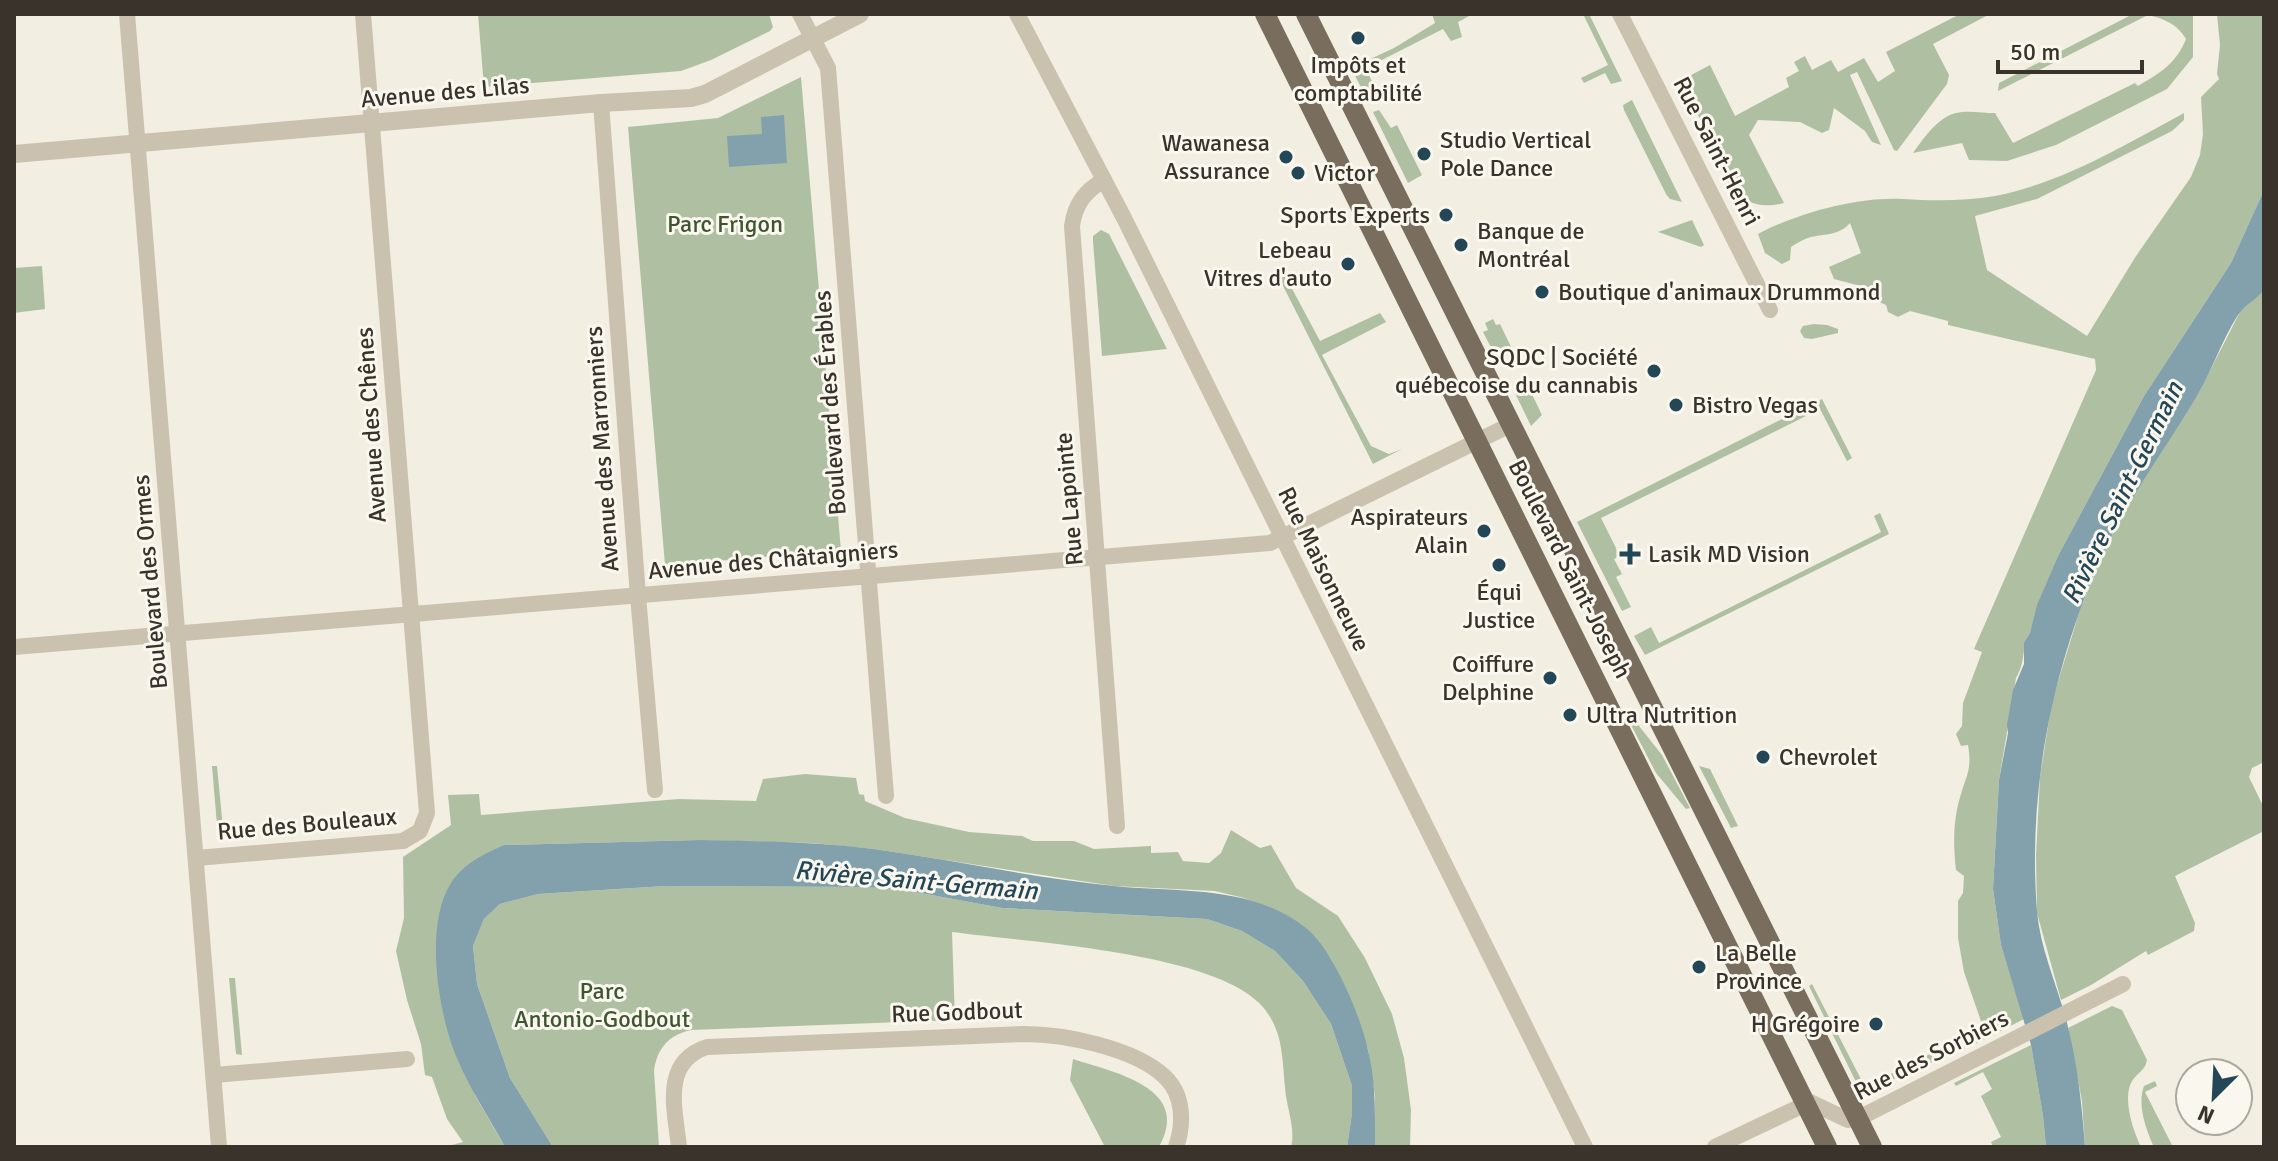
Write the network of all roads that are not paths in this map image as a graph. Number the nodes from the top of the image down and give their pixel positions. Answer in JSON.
{"nodes":[{"id":1,"x":127,"y":14,"type":"edge"},
{"id":2,"x":363,"y":14,"type":"edge"},
{"id":3,"x":800,"y":14,"type":"edge"},
{"id":4,"x":860,"y":14,"type":"edge"},
{"id":5,"x":1017,"y":14,"type":"edge"},
{"id":6,"x":1265,"y":14,"type":"edge"},
{"id":7,"x":1306,"y":14,"type":"edge"},
{"id":8,"x":1620,"y":14,"type":"edge"},
{"id":9,"x":813,"y":38,"type":"junction"},
{"id":10,"x":601,"y":103,"type":"junction"},
{"id":11,"x":371,"y":122,"type":"junction"},
{"id":12,"x":138,"y":143,"type":"junction"},
{"id":13,"x":14,"y":154,"type":"edge"},
{"id":14,"x":1104,"y":180,"type":"junction"},
{"id":15,"x":1770,"y":310,"type":"dead end"},
{"id":16,"x":1510,"y":425,"type":"junction"},
{"id":17,"x":1477,"y":441,"type":"junction"},
{"id":18,"x":1282,"y":539,"type":"junction"},
{"id":19,"x":1097,"y":556,"type":"junction"},
{"id":20,"x":867,"y":576,"type":"junction"},
{"id":21,"x":638,"y":596,"type":"junction"},
{"id":22,"x":410,"y":613,"type":"junction"},
{"id":23,"x":179,"y":633,"type":"junction"},
{"id":24,"x":14,"y":647,"type":"edge"},
{"id":25,"x":655,"y":790,"type":"dead end"},
{"id":26,"x":886,"y":796,"type":"dead end"},
{"id":27,"x":1117,"y":826,"type":"dead end"},
{"id":28,"x":420,"y":831,"type":"joint"},
{"id":29,"x":196,"y":858,"type":"junction"},
{"id":30,"x":2123,"y":984,"type":"dead end"},
{"id":31,"x":407,"y":1059,"type":"dead end"},
{"id":32,"x":214,"y":1075,"type":"junction"},
{"id":33,"x":1806,"y":1104,"type":"junction"},
{"id":34,"x":1859,"y":1118,"type":"junction"},
{"id":35,"x":219,"y":1147,"type":"edge"},
{"id":36,"x":679,"y":1147,"type":"edge"},
{"id":37,"x":1176,"y":1147,"type":"edge"},
{"id":38,"x":1585,"y":1147,"type":"edge"},
{"id":39,"x":1715,"y":1147,"type":"edge"},
{"id":40,"x":1827,"y":1147,"type":"edge"},
{"id":41,"x":1872,"y":1147,"type":"edge"}],
"edges":[{"from":1,"to":12,"type":"street","name":"Boulevard des Ormes"},
{"from":2,"to":11,"type":"street","name":"Avenue des Chênes"},
{"from":3,"to":9,"type":"street","name":"Boulevard des Érables"},
{"from":4,"to":9,"type":"street","name":"Avenue des Lilas"},
{"from":5,"to":14,"type":"street","name":"Rue Maisonneuve"},
{"from":6,"to":17,"type":"main road","name":"Boulevard Saint-Joseph"},
{"from":7,"to":16,"type":"main road","name":"Boulevard Saint-Joseph"},
{"from":8,"to":15,"type":"street","name":"Rue Saint-Henri"},
{"from":9,"to":10,"type":"street","name":"Avenue des Lilas"},
{"from":9,"to":20,"type":"street","name":"Boulevard des Érables"},
{"from":10,"to":11,"type":"street","name":"Avenue des Lilas"},
{"from":10,"to":21,"type":"street","name":"Avenue des Marronniers"},
{"from":11,"to":12,"type":"street","name":"Avenue des Lilas"},
{"from":11,"to":22,"type":"street","name":"Avenue des Chênes"},
{"from":12,"to":13,"type":"street","name":"Avenue des Lilas"},
{"from":12,"to":23,"type":"street","name":"Boulevard des Ormes"},
{"from":14,"to":18,"type":"street","name":"Rue Maisonneuve"},
{"from":14,"to":19,"type":"street","name":"Rue Lapointe"},
{"from":16,"to":17,"type":"street","name":"Avenue des Châtaigniers"},
{"from":16,"to":34,"type":"main road","name":"Boulevard Saint-Joseph"},
{"from":17,"to":18,"type":"street","name":"Avenue des Châtaigniers"},
{"from":17,"to":33,"type":"main road","name":"Boulevard Saint-Joseph"},
{"from":18,"to":19,"type":"street","name":"Avenue des Châtaigniers"},
{"from":18,"to":38,"type":"street","name":"Rue Maisonneuve"},
{"from":19,"to":20,"type":"street","name":"Avenue des Châtaigniers"},
{"from":19,"to":27,"type":"street","name":"Rue Lapointe"},
{"from":20,"to":21,"type":"street","name":"Avenue des Châtaigniers"},
{"from":20,"to":26,"type":"street","name":"Boulevard des Érables"},
{"from":21,"to":22,"type":"street","name":"Avenue des Châtaigniers"},
{"from":21,"to":25,"type":"street","name":"Avenue des Marronniers"},
{"from":22,"to":23,"type":"street","name":"Avenue des Châtaigniers"},
{"from":22,"to":28,"type":"street","name":"Avenue des Chênes"},
{"from":23,"to":24,"type":"street","name":"Avenue des Châtaigniers"},
{"from":23,"to":29,"type":"street","name":"Boulevard des Ormes"},
{"from":28,"to":29,"type":"street","name":"Rue des Bouleaux"},
{"from":29,"to":32,"type":"street","name":"Boulevard des Ormes"},
{"from":30,"to":34,"type":"street","name":"Rue des Sorbiers"},
{"from":31,"to":32,"type":"street"},
{"from":32,"to":35,"type":"street","name":"Boulevard des Ormes"},
{"from":33,"to":34,"type":"street","name":"Rue des Sorbiers"},
{"from":33,"to":39,"type":"street"},
{"from":33,"to":40,"type":"main road","name":"Boulevard Saint-Joseph"},
{"from":34,"to":41,"type":"main road","name":"Boulevard Saint-Joseph"},
{"from":36,"to":37,"type":"street","name":"Rue Godbout"}]}
